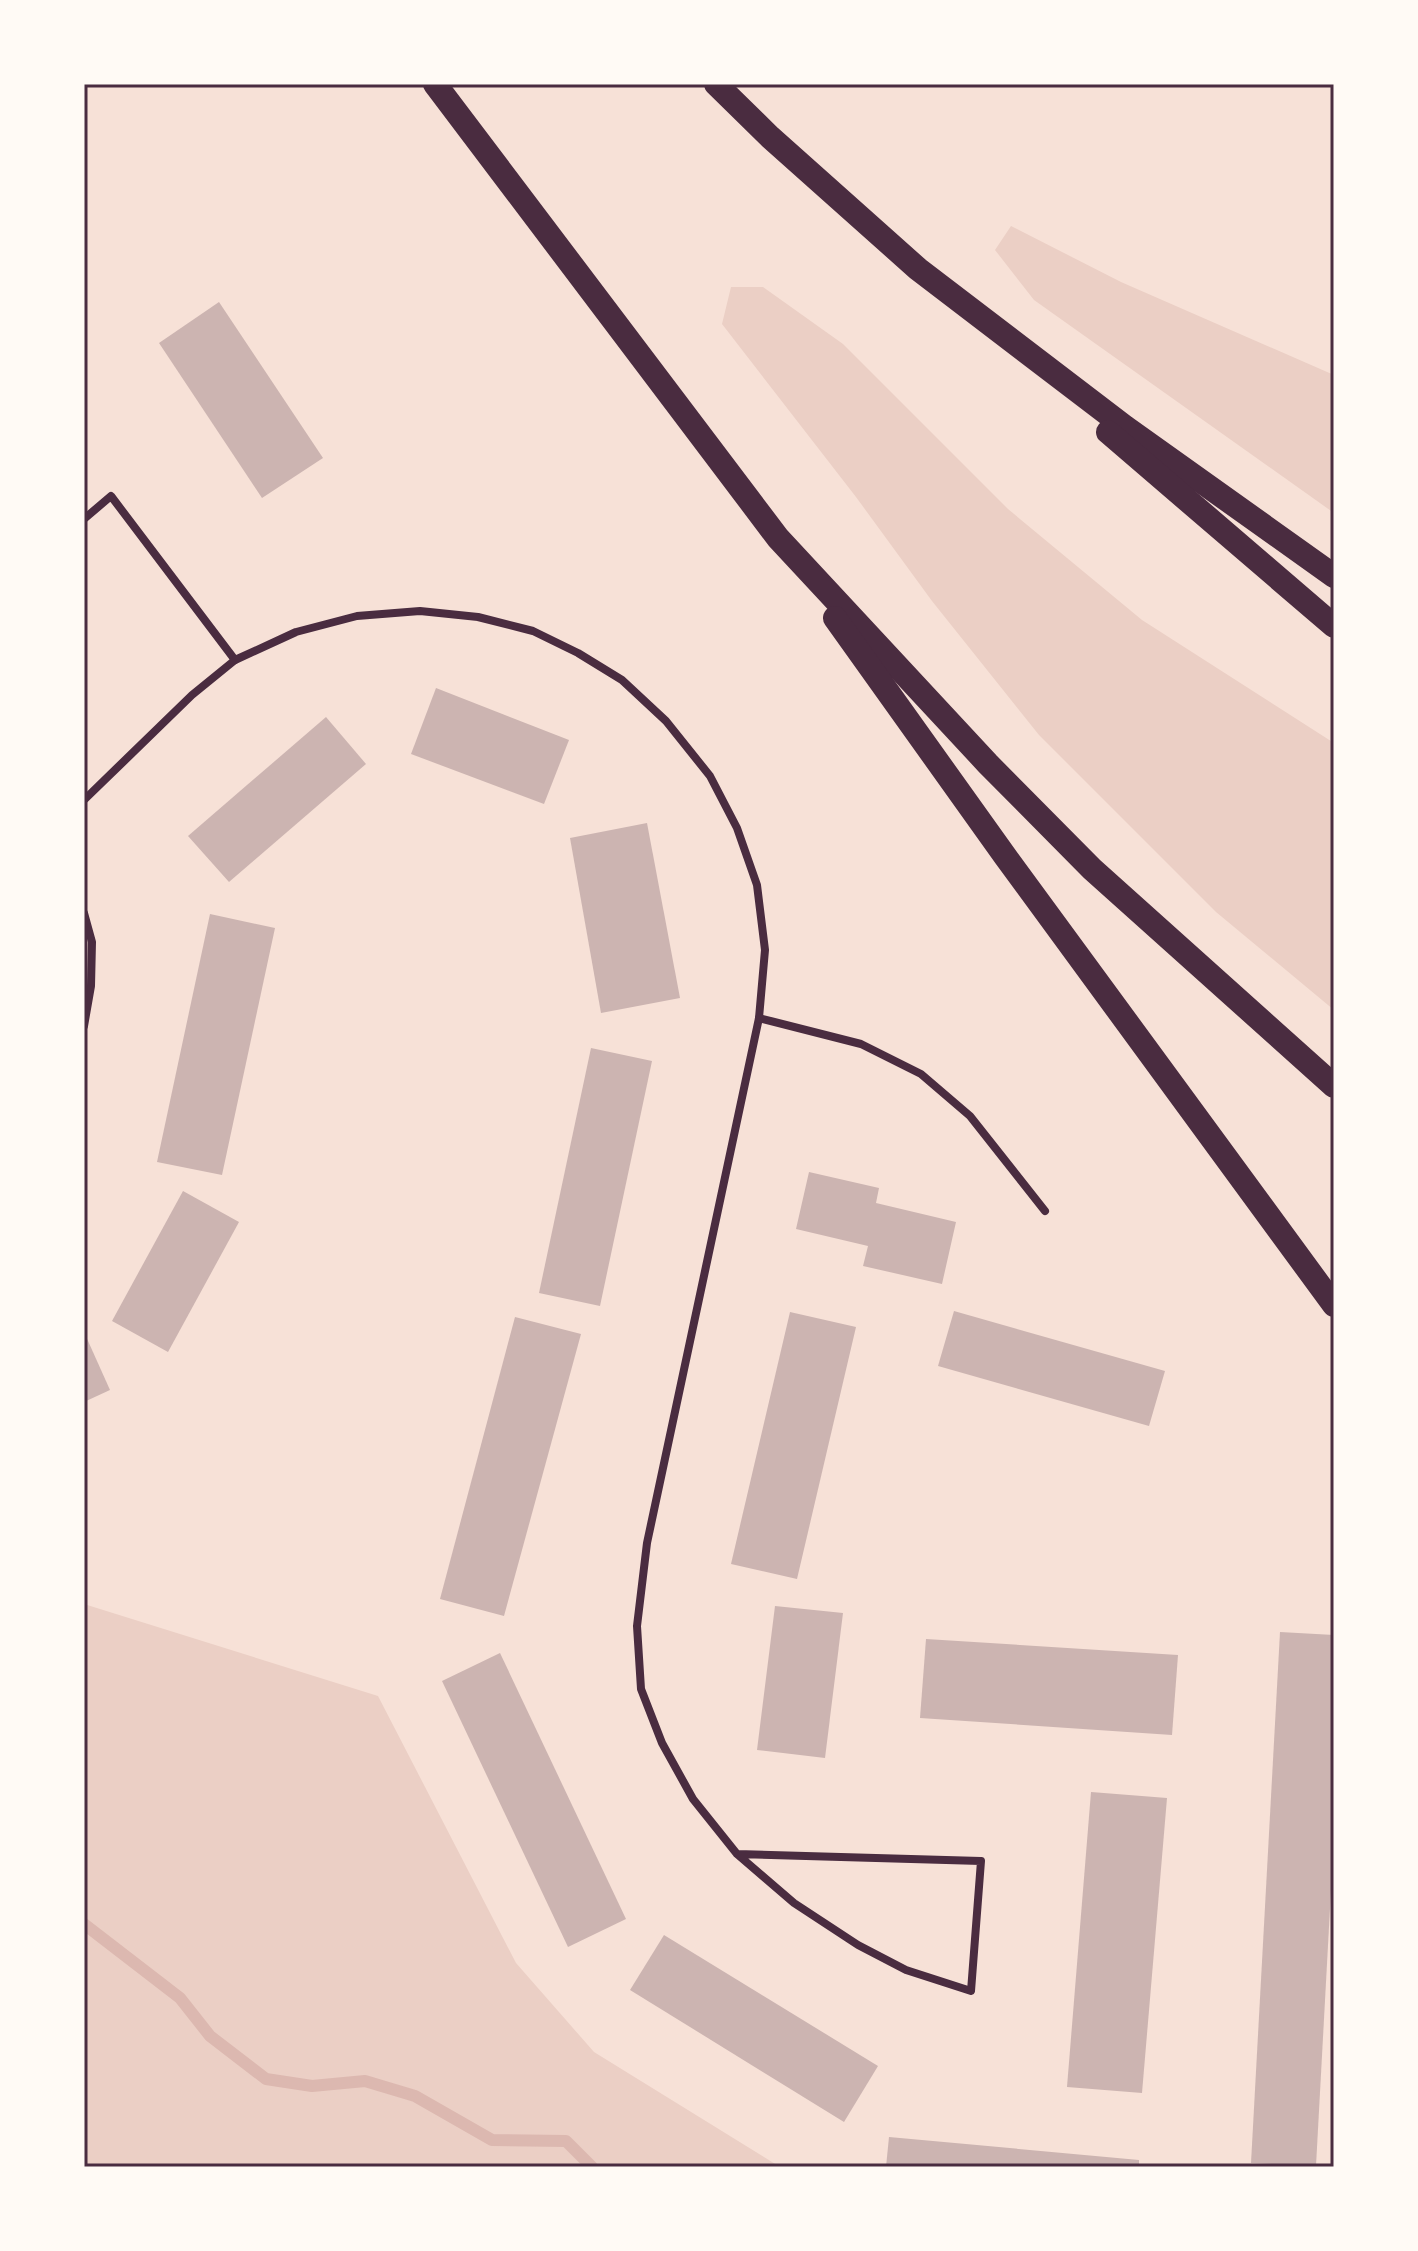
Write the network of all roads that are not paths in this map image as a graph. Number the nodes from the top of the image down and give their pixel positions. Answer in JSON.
{"nodes":[{"id":1,"x":435,"y":84,"type":"edge"},
{"id":2,"x":716,"y":84,"type":"edge"},
{"id":3,"x":918,"y":269,"type":"junction"},
{"id":4,"x":84,"y":519,"type":"edge"},
{"id":5,"x":778,"y":538,"type":"junction"},
{"id":6,"x":1334,"y":576,"type":"edge"},
{"id":7,"x":1334,"y":626,"type":"edge"},
{"id":8,"x":235,"y":660,"type":"junction"},
{"id":9,"x":84,"y":800,"type":"edge"},
{"id":10,"x":84,"y":913,"type":"edge"},
{"id":11,"x":759,"y":1018,"type":"junction"},
{"id":12,"x":84,"y":1026,"type":"edge"},
{"id":13,"x":1334,"y":1086,"type":"edge"},
{"id":14,"x":1045,"y":1211,"type":"dead end"},
{"id":15,"x":1334,"y":1305,"type":"edge"},
{"id":16,"x":737,"y":1854,"type":"junction"}],
"edges":[{"from":1,"to":5,"type":"highway"},
{"from":2,"to":3,"type":"highway"},
{"from":3,"to":6,"type":"highway"},
{"from":3,"to":7,"type":"highway"},
{"from":4,"to":8,"type":"street"},
{"from":5,"to":13,"type":"highway"},
{"from":5,"to":15,"type":"highway"},
{"from":8,"to":9,"type":"street"},
{"from":8,"to":11,"type":"street"},
{"from":10,"to":12,"type":"street"},
{"from":11,"to":14,"type":"street"},
{"from":11,"to":16,"type":"street"},
{"from":16,"to":16,"type":"street"}]}
